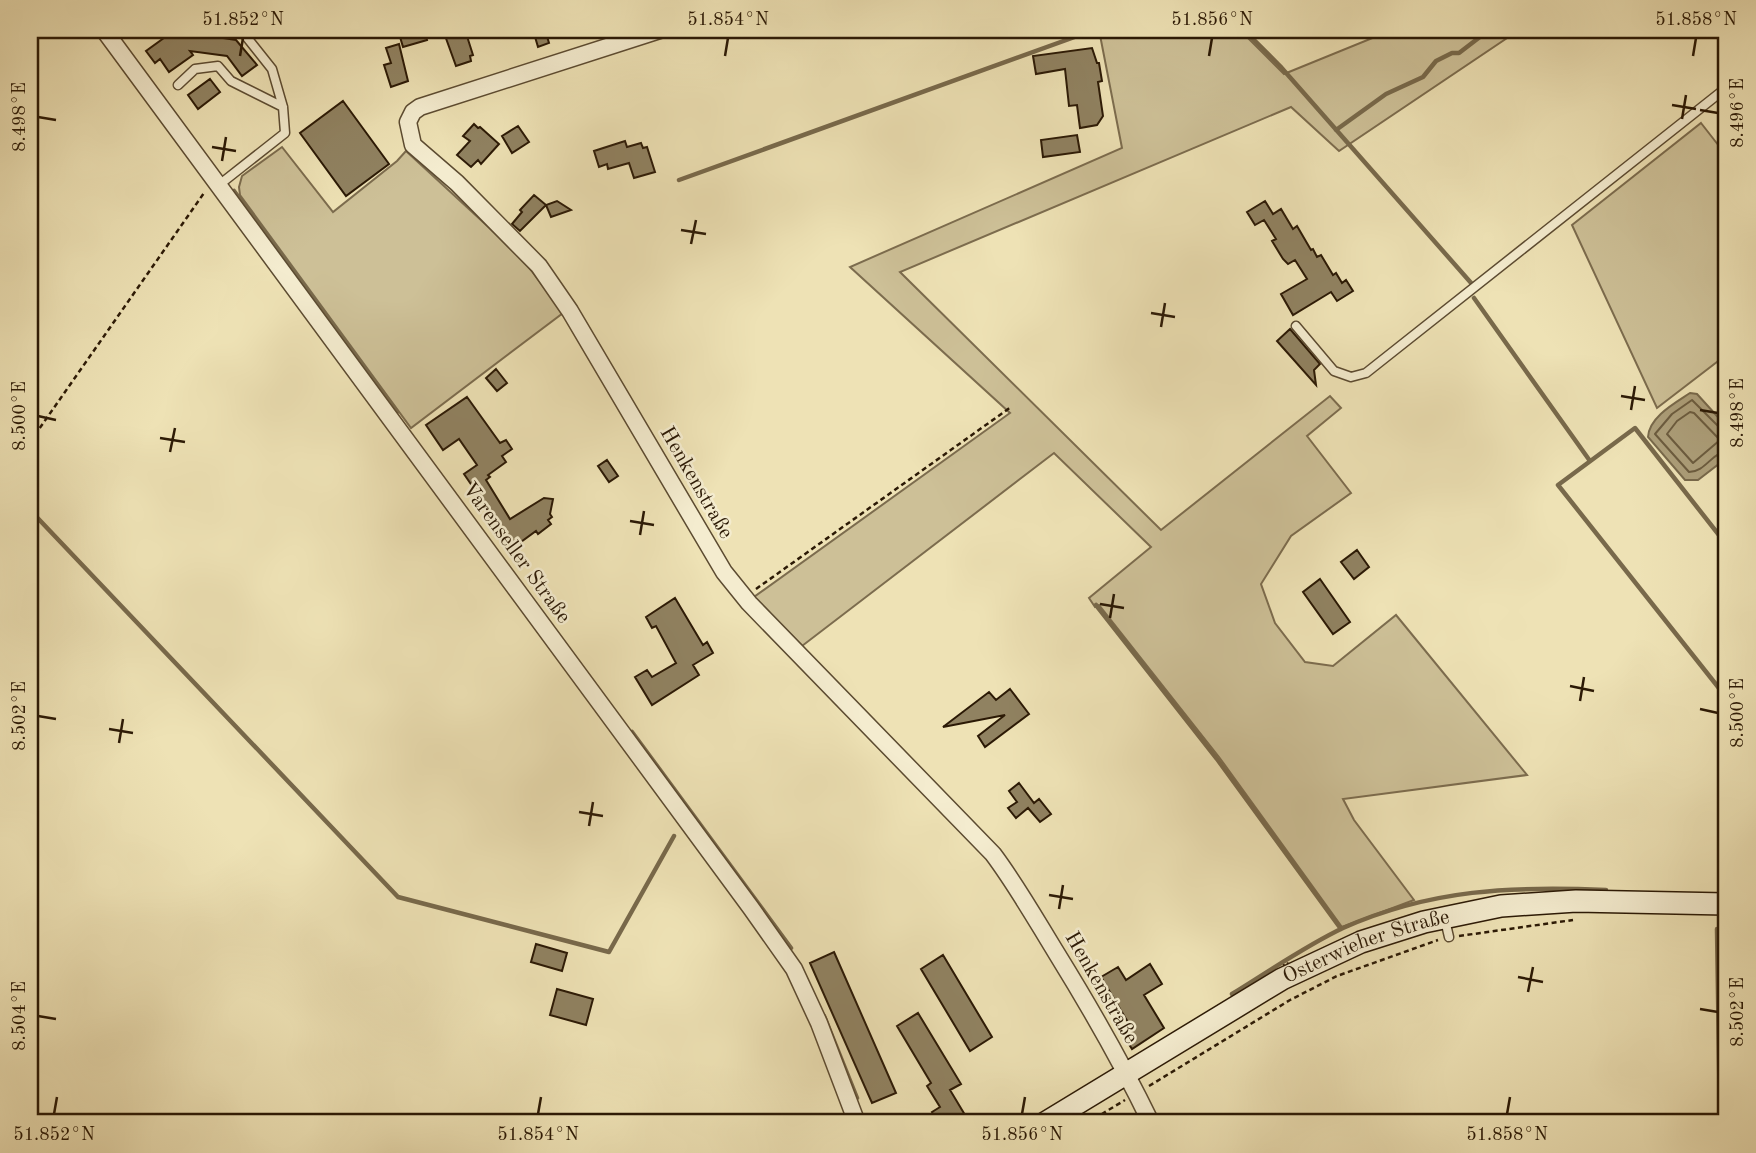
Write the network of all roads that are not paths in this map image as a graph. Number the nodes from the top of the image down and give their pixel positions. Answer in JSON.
{"nodes":[{"id":1,"x":104,"y":30,"type":"edge"},
{"id":2,"x":241,"y":30,"type":"edge"},
{"id":3,"x":660,"y":30,"type":"edge"},
{"id":4,"x":178,"y":85,"type":"dead end"},
{"id":5,"x":1726,"y":88,"type":"edge"},
{"id":6,"x":283,"y":107,"type":"junction"},
{"id":7,"x":216,"y":182,"type":"junction"},
{"id":8,"x":1296,"y":326,"type":"dead end"},
{"id":9,"x":1726,"y":904,"type":"edge"},
{"id":10,"x":1127,"y":1073,"type":"junction"},
{"id":11,"x":857,"y":1123,"type":"edge"},
{"id":12,"x":1045,"y":1123,"type":"edge"},
{"id":13,"x":1151,"y":1123,"type":"edge"}],
"edges":[{"from":1,"to":7,"type":"street","name":"Varenseller Straße"},
{"from":2,"to":6,"type":"lane"},
{"from":3,"to":10,"type":"street","name":"Henkenstraße"},
{"from":4,"to":6,"type":"lane"},
{"from":5,"to":8,"type":"lane"},
{"from":6,"to":7,"type":"lane"},
{"from":7,"to":11,"type":"street","name":"Varenseller Straße"},
{"from":9,"to":10,"type":"street","name":"Österwieher Straße"},
{"from":10,"to":12,"type":"street","name":"Österwieher Straße"},
{"from":10,"to":13,"type":"street","name":"Henkenstraße"}]}
